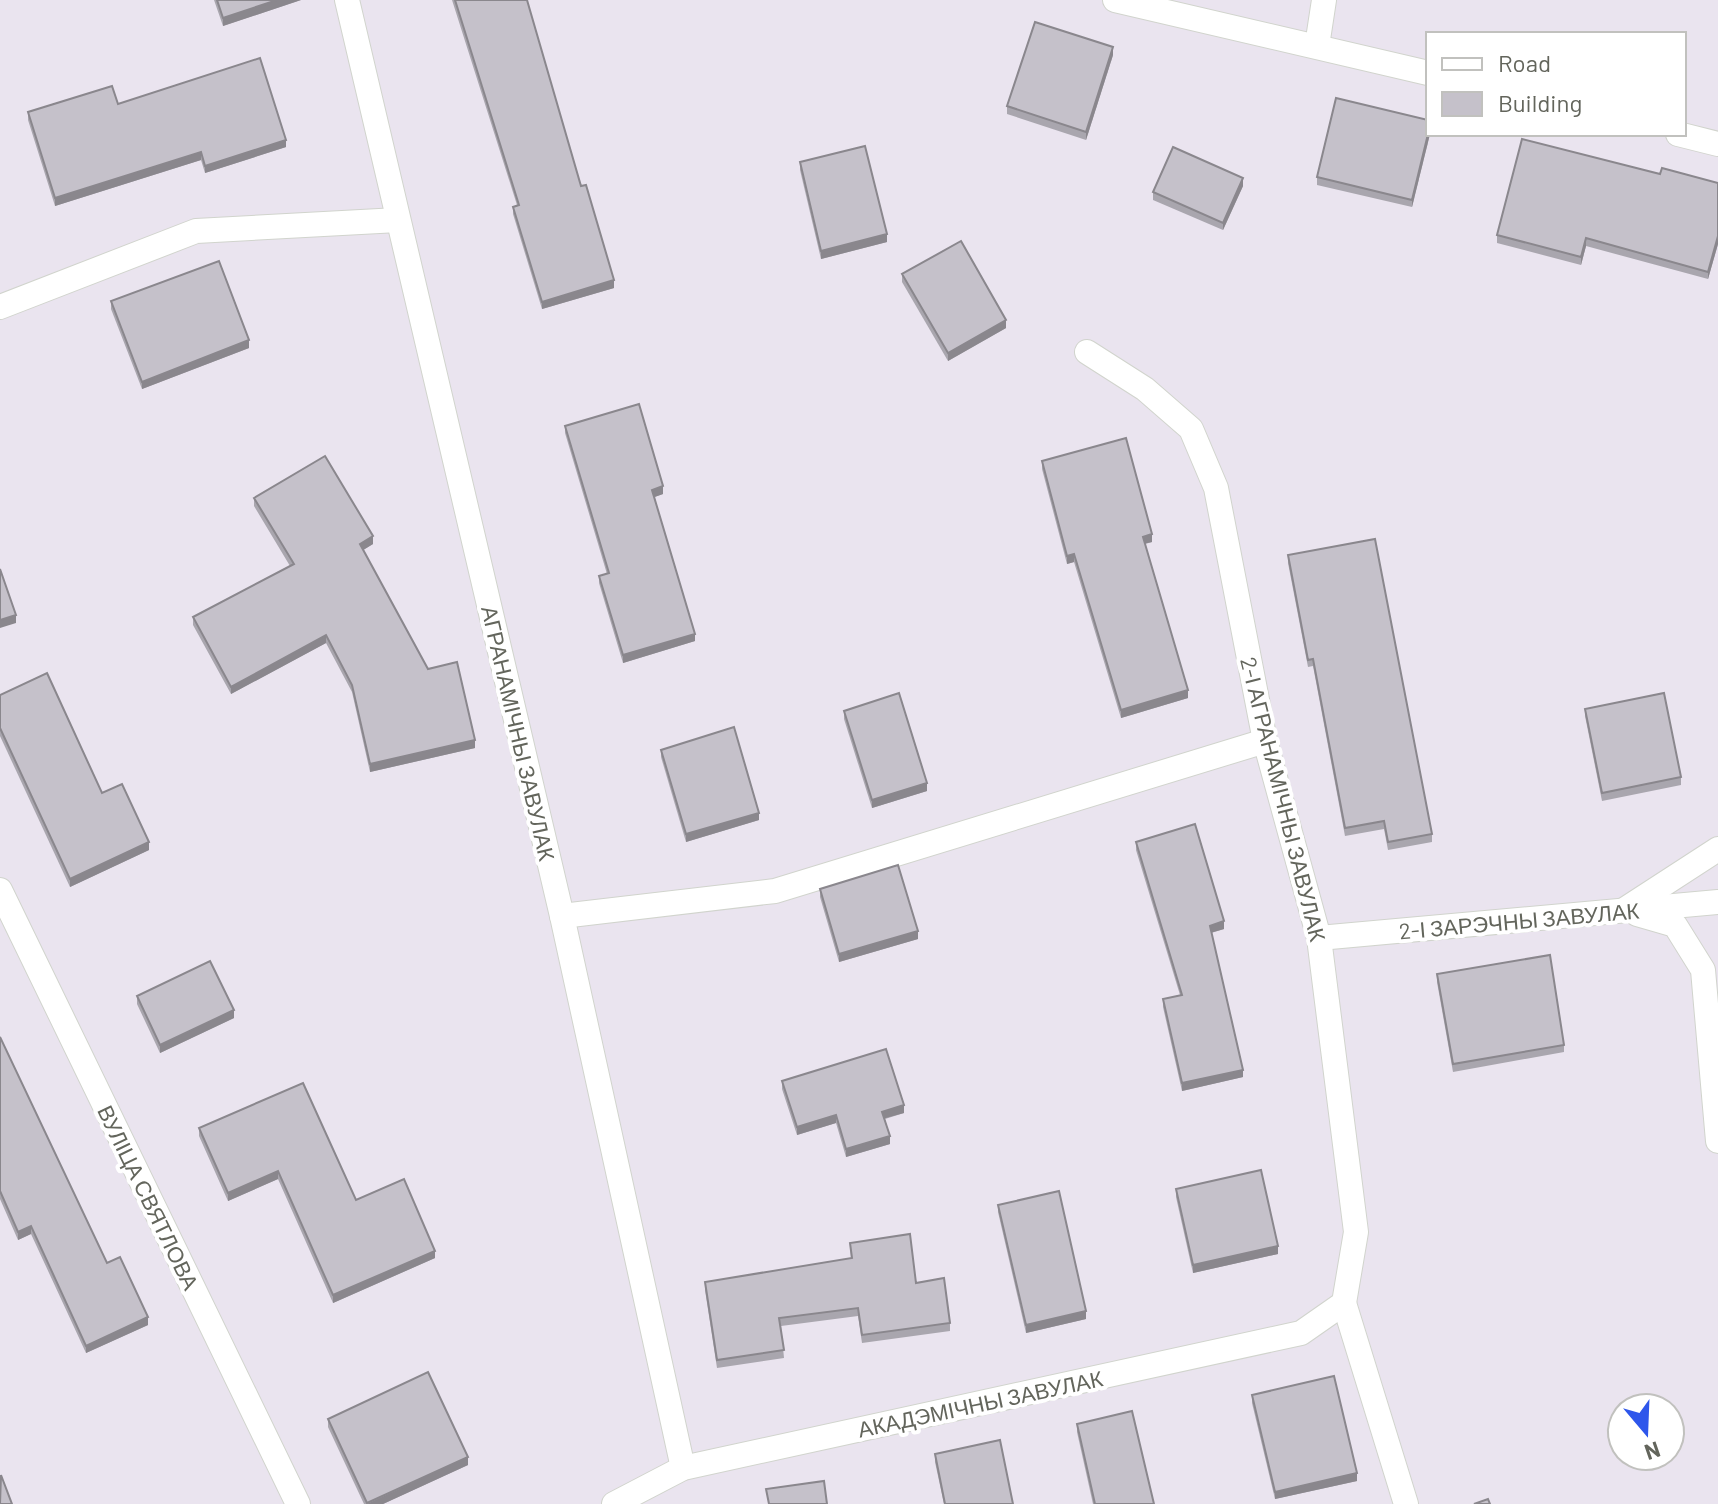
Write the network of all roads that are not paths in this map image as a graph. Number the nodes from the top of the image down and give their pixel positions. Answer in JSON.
{"nodes":[{"id":1,"x":347,"y":0,"type":"edge"},
{"id":2,"x":1115,"y":0,"type":"edge"},
{"id":3,"x":1324,"y":0,"type":"edge"},
{"id":4,"x":1317,"y":46,"type":"junction"},
{"id":5,"x":1426,"y":73,"type":"edge"},
{"id":6,"x":1686,"y":136,"type":"edge"},
{"id":7,"x":1718,"y":144,"type":"edge"},
{"id":8,"x":398,"y":220,"type":"junction"},
{"id":9,"x":0,"y":307,"type":"edge"},
{"id":10,"x":1087,"y":352,"type":"dead end"},
{"id":11,"x":1265,"y":741,"type":"junction"},
{"id":12,"x":1718,"y":849,"type":"edge"},
{"id":13,"x":0,"y":890,"type":"edge"},
{"id":14,"x":1718,"y":902,"type":"edge"},
{"id":15,"x":1624,"y":910,"type":"junction"},
{"id":16,"x":562,"y":916,"type":"junction"},
{"id":17,"x":1319,"y":938,"type":"junction"},
{"id":18,"x":1718,"y":1141,"type":"edge"},
{"id":19,"x":1344,"y":1303,"type":"junction"},
{"id":20,"x":683,"y":1468,"type":"junction"},
{"id":21,"x":298,"y":1504,"type":"edge"},
{"id":22,"x":614,"y":1504,"type":"edge"},
{"id":23,"x":1406,"y":1504,"type":"edge"}],
"edges":[{"from":1,"to":8,"type":"street","name":"АГРАНАМІЧНЫ ЗАВУЛАК"},
{"from":2,"to":4,"type":"street"},
{"from":3,"to":4,"type":"street"},
{"from":4,"to":5,"type":"street"},
{"from":6,"to":7,"type":"street"},
{"from":8,"to":9,"type":"street"},
{"from":8,"to":16,"type":"street","name":"АГРАНАМІЧНЫ ЗАВУЛАК"},
{"from":10,"to":11,"type":"street","name":"2-І АГРАНАМІЧНЫ ЗАВУЛАК"},
{"from":11,"to":16,"type":"street"},
{"from":11,"to":17,"type":"street","name":"2-І АГРАНАМІЧНЫ ЗАВУЛАК"},
{"from":12,"to":15,"type":"street"},
{"from":13,"to":21,"type":"street","name":"ВУЛІЦА СВЯТЛОВА"},
{"from":14,"to":15,"type":"street","name":"2-І ЗАРЭЧНЫ ЗАВУЛАК"},
{"from":15,"to":17,"type":"street","name":"2-І ЗАРЭЧНЫ ЗАВУЛАК"},
{"from":15,"to":18,"type":"street"},
{"from":16,"to":20,"type":"street","name":"АГРАНАМІЧНЫ ЗАВУЛАК"},
{"from":17,"to":19,"type":"street","name":"2-І АГРАНАМІЧНЫ ЗАВУЛАК"},
{"from":19,"to":20,"type":"street","name":"АКАДЭМІЧНЫ ЗАВУЛАК"},
{"from":19,"to":23,"type":"street"},
{"from":20,"to":22,"type":"street","name":"АКАДЭМІЧНЫ ЗАВУЛАК"}]}
